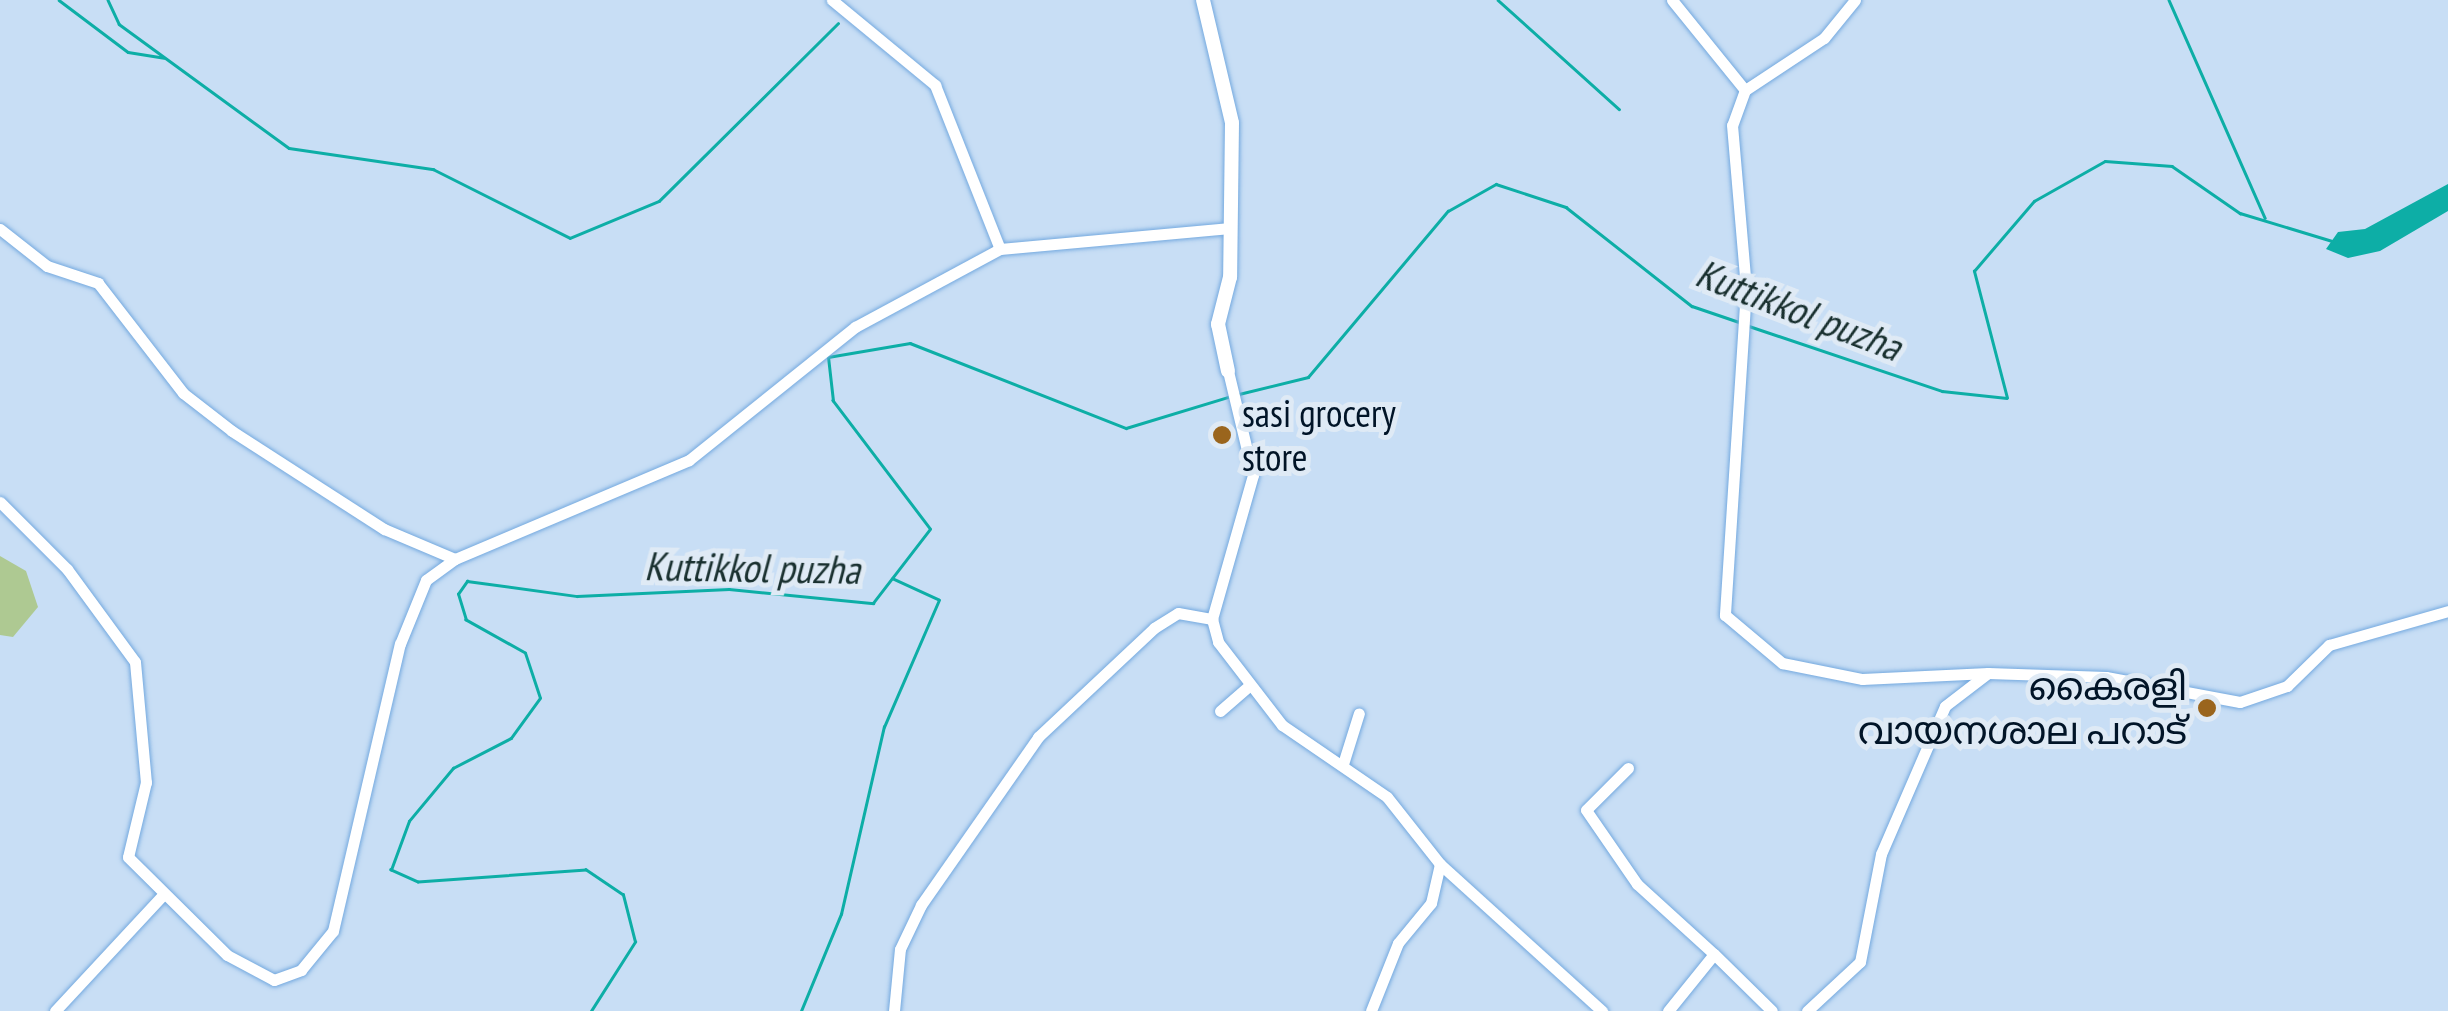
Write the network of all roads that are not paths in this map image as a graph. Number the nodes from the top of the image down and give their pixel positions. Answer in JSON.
{"nodes":[{"id":1,"x":832,"y":0,"type":"edge"},
{"id":2,"x":1203,"y":0,"type":"edge"},
{"id":3,"x":1672,"y":0,"type":"edge"},
{"id":4,"x":1855,"y":0,"type":"edge"},
{"id":5,"x":1745,"y":90,"type":"junction"},
{"id":6,"x":1230,"y":228,"type":"junction"},
{"id":7,"x":0,"y":230,"type":"edge"},
{"id":8,"x":1000,"y":249,"type":"junction"},
{"id":9,"x":1228,"y":371,"type":"joint"},
{"id":10,"x":0,"y":502,"type":"edge"},
{"id":11,"x":455,"y":558,"type":"junction"},
{"id":12,"x":2448,"y":611,"type":"edge"},
{"id":13,"x":1212,"y":619,"type":"junction"},
{"id":14,"x":1988,"y":673,"type":"junction"},
{"id":15,"x":1944,"y":675,"type":"junction"},
{"id":16,"x":1248,"y":686,"type":"junction"},
{"id":17,"x":1966,"y":689,"type":"junction"},
{"id":18,"x":1220,"y":711,"type":"dead end"},
{"id":19,"x":1359,"y":713,"type":"dead end"},
{"id":20,"x":1343,"y":764,"type":"junction"},
{"id":21,"x":1628,"y":768,"type":"dead end"},
{"id":22,"x":1440,"y":864,"type":"junction"},
{"id":23,"x":161,"y":897,"type":"junction"},
{"id":24,"x":1714,"y":954,"type":"junction"},
{"id":25,"x":54,"y":1011,"type":"edge"},
{"id":26,"x":894,"y":1011,"type":"edge"},
{"id":27,"x":1370,"y":1011,"type":"edge"},
{"id":28,"x":1602,"y":1011,"type":"edge"},
{"id":29,"x":1668,"y":1011,"type":"edge"},
{"id":30,"x":1772,"y":1011,"type":"edge"},
{"id":31,"x":1807,"y":1011,"type":"edge"}],
"edges":[{"from":1,"to":8,"type":"street"},
{"from":2,"to":6,"type":"street"},
{"from":3,"to":5,"type":"street"},
{"from":4,"to":5,"type":"street"},
{"from":5,"to":15,"type":"street"},
{"from":6,"to":8,"type":"street"},
{"from":6,"to":9,"type":"street"},
{"from":7,"to":11,"type":"street"},
{"from":8,"to":11,"type":"street"},
{"from":9,"to":13,"type":"street"},
{"from":10,"to":23,"type":"street"},
{"from":11,"to":23,"type":"street"},
{"from":12,"to":14,"type":"street"},
{"from":13,"to":16,"type":"street"},
{"from":13,"to":26,"type":"street"},
{"from":14,"to":15,"type":"street"},
{"from":14,"to":17,"type":"street"},
{"from":15,"to":17,"type":"street"},
{"from":16,"to":18,"type":"street"},
{"from":16,"to":20,"type":"street"},
{"from":17,"to":31,"type":"street"},
{"from":19,"to":20,"type":"street"},
{"from":20,"to":22,"type":"street"},
{"from":21,"to":24,"type":"street"},
{"from":22,"to":27,"type":"street"},
{"from":22,"to":28,"type":"street"},
{"from":23,"to":25,"type":"street"},
{"from":24,"to":29,"type":"street"},
{"from":24,"to":30,"type":"street"}]}
